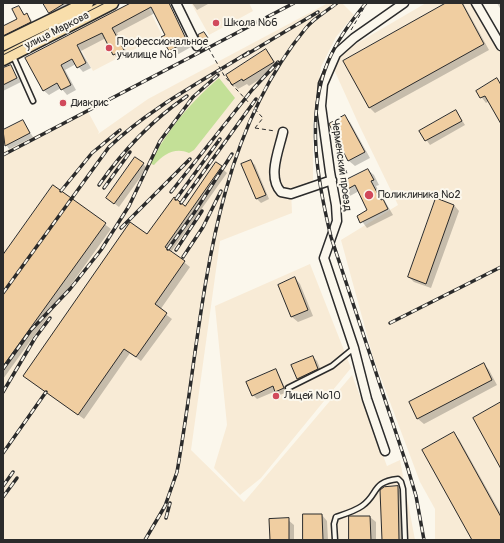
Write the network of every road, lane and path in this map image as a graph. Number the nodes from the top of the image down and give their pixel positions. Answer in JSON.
{"nodes":[{"id":1,"x":87,"y":3,"type":"edge"},
{"id":2,"x":112,"y":3,"type":"edge"},
{"id":3,"x":176,"y":3,"type":"edge"},
{"id":4,"x":366,"y":3,"type":"edge"},
{"id":5,"x":404,"y":3,"type":"edge"},
{"id":6,"x":476,"y":3,"type":"edge"},
{"id":7,"x":354,"y":38,"type":"junction"},
{"id":8,"x":205,"y":42,"type":"dead end"},
{"id":9,"x":3,"y":44,"type":"edge"},
{"id":10,"x":197,"y":46,"type":"dead end"},
{"id":11,"x":501,"y":46,"type":"edge"},
{"id":12,"x":8,"y":56,"type":"edge"},
{"id":13,"x":33,"y":101,"type":"dead end"},
{"id":14,"x":283,"y":132,"type":"joint"},
{"id":15,"x":332,"y":180,"type":"junction"},
{"id":16,"x":354,"y":348,"type":"junction"},
{"id":17,"x":288,"y":388,"type":"dead end"},
{"id":18,"x":384,"y":451,"type":"dead end"},
{"id":19,"x":335,"y":540,"type":"edge"},
{"id":20,"x":405,"y":540,"type":"edge"}],
"edges":[{"from":1,"to":9,"type":"main road","name":"улица Маркова"},
{"from":2,"to":12,"type":"main road","name":"улица Маркова"},
{"from":3,"to":10,"type":"street"},
{"from":4,"to":7,"type":"path"},
{"from":5,"to":7,"type":"street","name":"Черменский проезд"},
{"from":6,"to":11,"type":"street"},
{"from":7,"to":15,"type":"street","name":"Черменский проезд"},
{"from":8,"to":14,"type":"path","bridge":true},
{"from":12,"to":13,"type":"lane"},
{"from":14,"to":15,"type":"street"},
{"from":15,"to":16,"type":"street","name":"Черменский проезд"},
{"from":16,"to":17,"type":"lane"},
{"from":16,"to":18,"type":"street","name":"Черменский проезд"},
{"from":19,"to":20,"type":"lane"}]}
